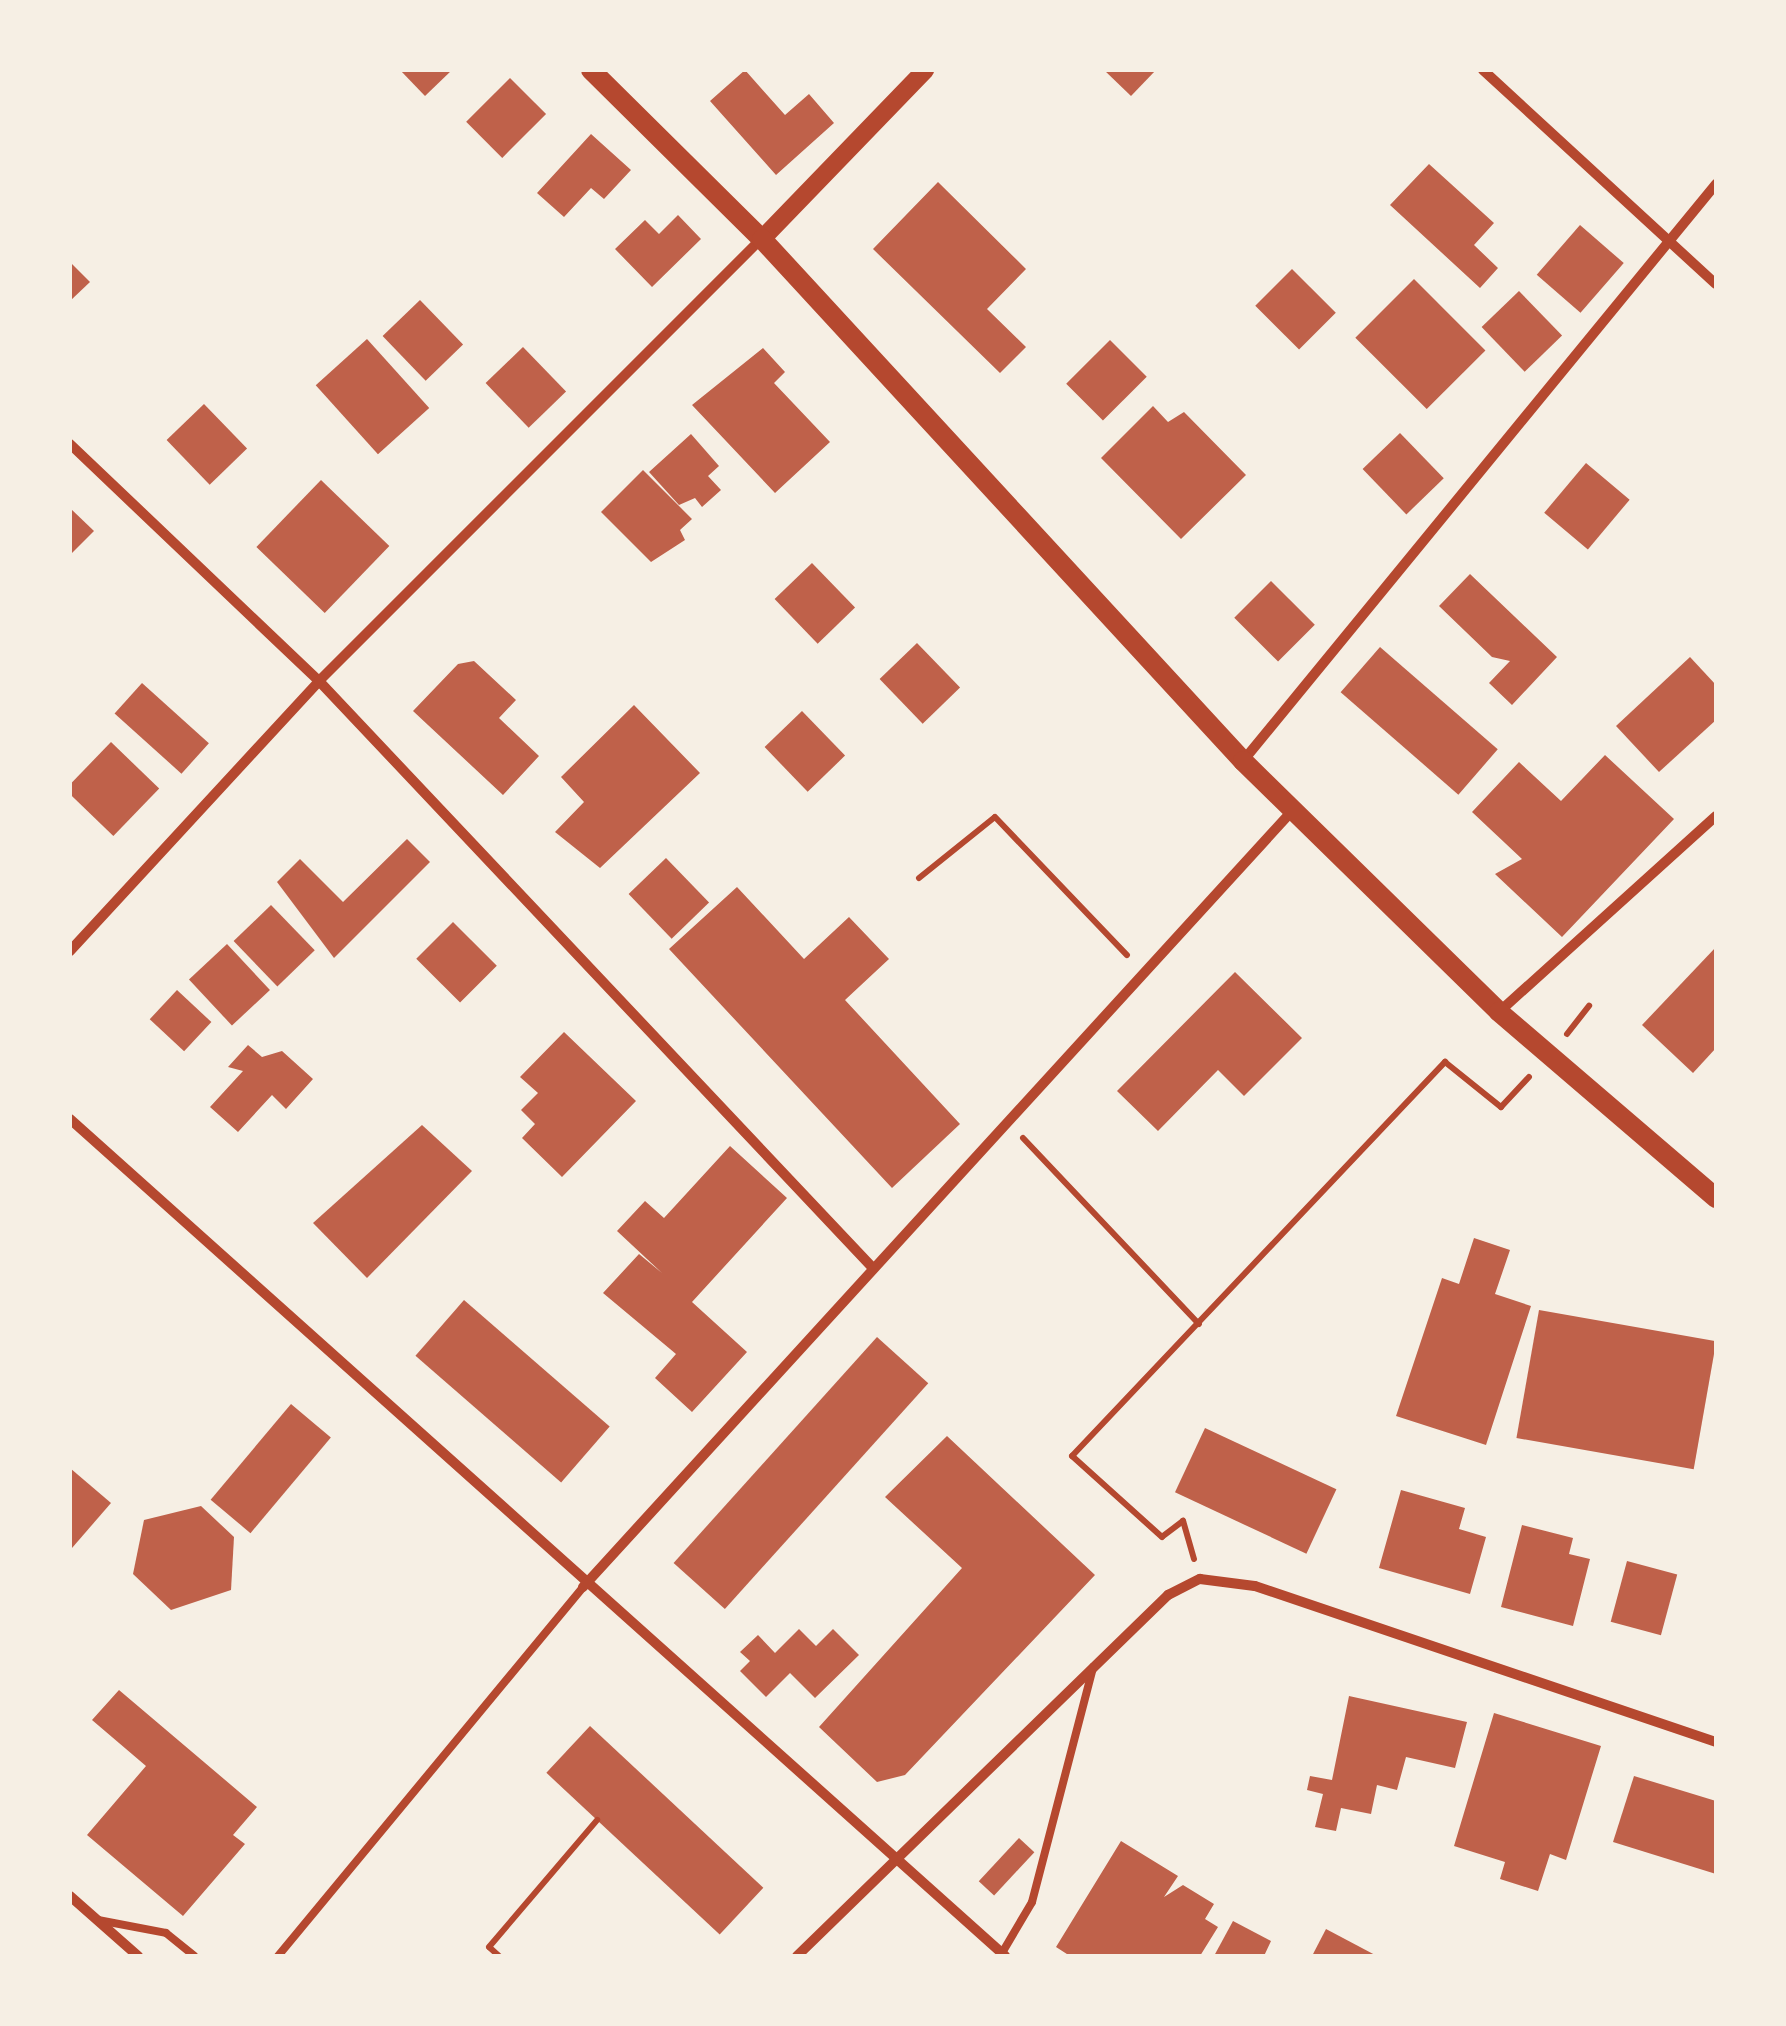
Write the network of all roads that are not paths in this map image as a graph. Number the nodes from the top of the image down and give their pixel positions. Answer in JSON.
{"nodes":[{"id":1,"x":592,"y":70,"type":"edge"},
{"id":2,"x":925,"y":70,"type":"edge"},
{"id":3,"x":1483,"y":70,"type":"edge"},
{"id":4,"x":1716,"y":184,"type":"edge"},
{"id":5,"x":762,"y":239,"type":"junction"},
{"id":6,"x":1668,"y":245,"type":"junction"},
{"id":7,"x":1716,"y":284,"type":"edge"},
{"id":8,"x":70,"y":444,"type":"edge"},
{"id":9,"x":319,"y":682,"type":"junction"},
{"id":10,"x":1243,"y":760,"type":"junction"},
{"id":11,"x":1292,"y":810,"type":"junction"},
{"id":12,"x":1716,"y":816,"type":"edge"},
{"id":13,"x":70,"y":951,"type":"edge"},
{"id":14,"x":1499,"y":1012,"type":"junction"},
{"id":15,"x":70,"y":1119,"type":"edge"},
{"id":16,"x":1716,"y":1198,"type":"edge"},
{"id":17,"x":872,"y":1267,"type":"junction"},
{"id":18,"x":583,"y":1587,"type":"junction"},
{"id":19,"x":1094,"y":1667,"type":"junction"},
{"id":20,"x":1716,"y":1742,"type":"edge"},
{"id":21,"x":892,"y":1862,"type":"junction"},
{"id":22,"x":70,"y":1896,"type":"edge"},
{"id":23,"x":96,"y":1920,"type":"junction"},
{"id":24,"x":1004,"y":1955,"type":"edge"},
{"id":25,"x":138,"y":1956,"type":"edge"},
{"id":26,"x":194,"y":1956,"type":"edge"},
{"id":27,"x":278,"y":1956,"type":"edge"},
{"id":28,"x":797,"y":1956,"type":"edge"}],
"edges":[{"from":1,"to":5,"type":"main road"},
{"from":2,"to":5,"type":"street"},
{"from":3,"to":6,"type":"street"},
{"from":4,"to":6,"type":"street"},
{"from":5,"to":9,"type":"street"},
{"from":5,"to":10,"type":"main road"},
{"from":6,"to":7,"type":"street"},
{"from":6,"to":10,"type":"street"},
{"from":8,"to":9,"type":"street"},
{"from":9,"to":13,"type":"street"},
{"from":9,"to":17,"type":"street"},
{"from":10,"to":11,"type":"main road"},
{"from":11,"to":14,"type":"main road"},
{"from":11,"to":17,"type":"street"},
{"from":12,"to":14,"type":"street"},
{"from":14,"to":16,"type":"main road"},
{"from":15,"to":18,"type":"street"},
{"from":17,"to":18,"type":"street"},
{"from":18,"to":21,"type":"street"},
{"from":18,"to":27,"type":"lane"},
{"from":19,"to":20,"type":"street"},
{"from":19,"to":21,"type":"street"},
{"from":19,"to":24,"type":"lane"},
{"from":21,"to":24,"type":"street"},
{"from":21,"to":28,"type":"street"},
{"from":22,"to":23,"type":"street"},
{"from":23,"to":25,"type":"street"},
{"from":23,"to":26,"type":"lane"}]}
